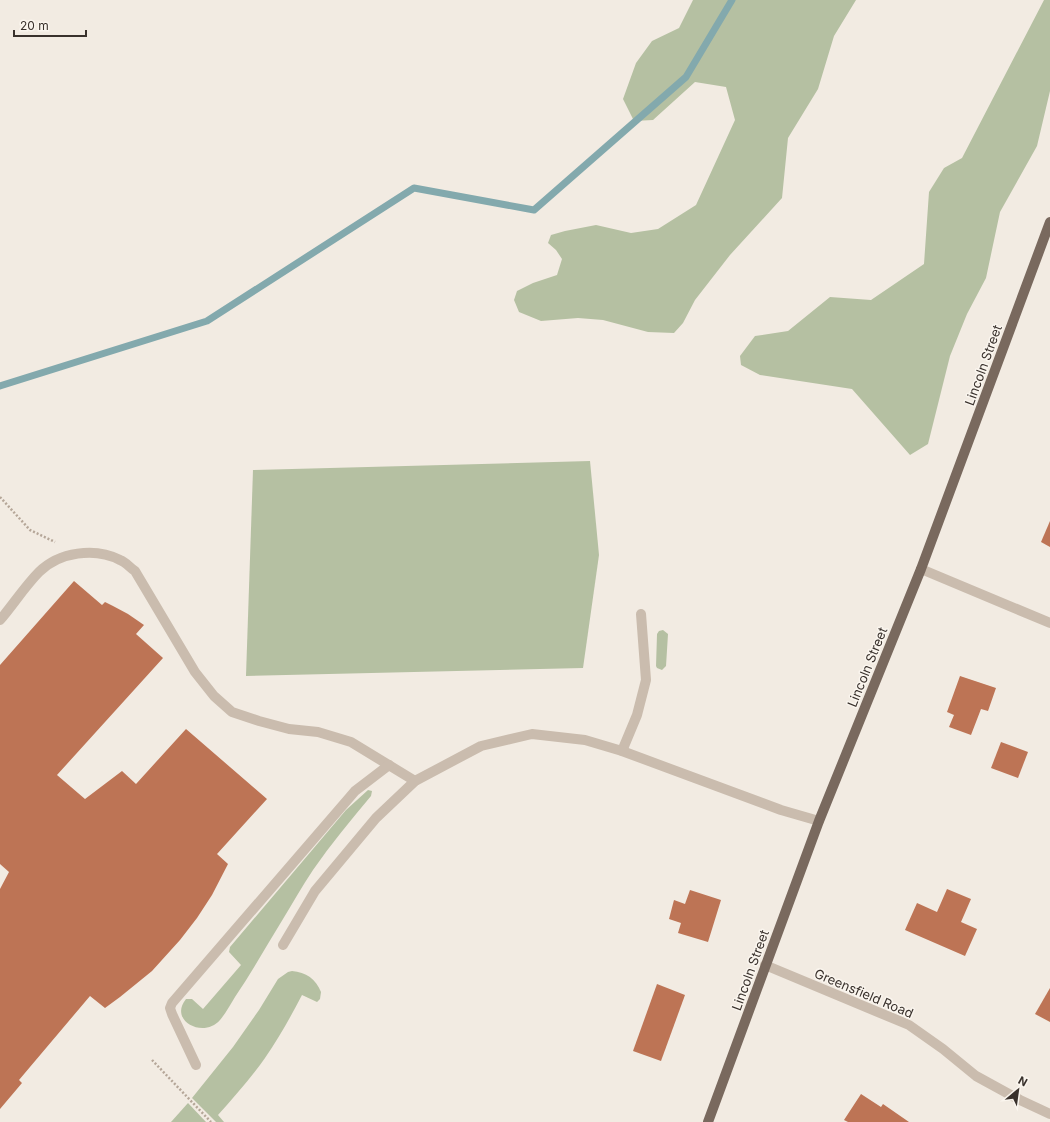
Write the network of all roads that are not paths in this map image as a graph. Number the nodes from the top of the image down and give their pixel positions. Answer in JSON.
{"nodes":[{"id":1,"x":1050,"y":222,"type":"edge"},
{"id":2,"x":921,"y":569,"type":"junction"},
{"id":3,"x":641,"y":614,"type":"dead end"},
{"id":4,"x":0,"y":620,"type":"edge"},
{"id":5,"x":1050,"y":623,"type":"edge"},
{"id":6,"x":622,"y":752,"type":"junction"},
{"id":7,"x":389,"y":765,"type":"junction"},
{"id":8,"x":415,"y":781,"type":"junction"},
{"id":9,"x":819,"y":821,"type":"junction"},
{"id":10,"x":283,"y":945,"type":"dead end"},
{"id":11,"x":765,"y":964,"type":"junction"},
{"id":12,"x":196,"y":1066,"type":"dead end"},
{"id":13,"x":1050,"y":1114,"type":"edge"},
{"id":14,"x":708,"y":1122,"type":"edge"}],
"edges":[{"from":1,"to":2,"type":"main road","name":"Lincoln Street"},
{"from":2,"to":5,"type":"street"},
{"from":2,"to":9,"type":"main road","name":"Lincoln Street"},
{"from":3,"to":6,"type":"street"},
{"from":4,"to":7,"type":"street"},
{"from":6,"to":8,"type":"street"},
{"from":6,"to":9,"type":"street"},
{"from":7,"to":8,"type":"street"},
{"from":7,"to":12,"type":"street"},
{"from":8,"to":10,"type":"street"},
{"from":9,"to":11,"type":"main road","name":"Lincoln Street"},
{"from":11,"to":13,"type":"street","name":"Greensfield Road"},
{"from":11,"to":14,"type":"main road","name":"Lincoln Street"}]}
